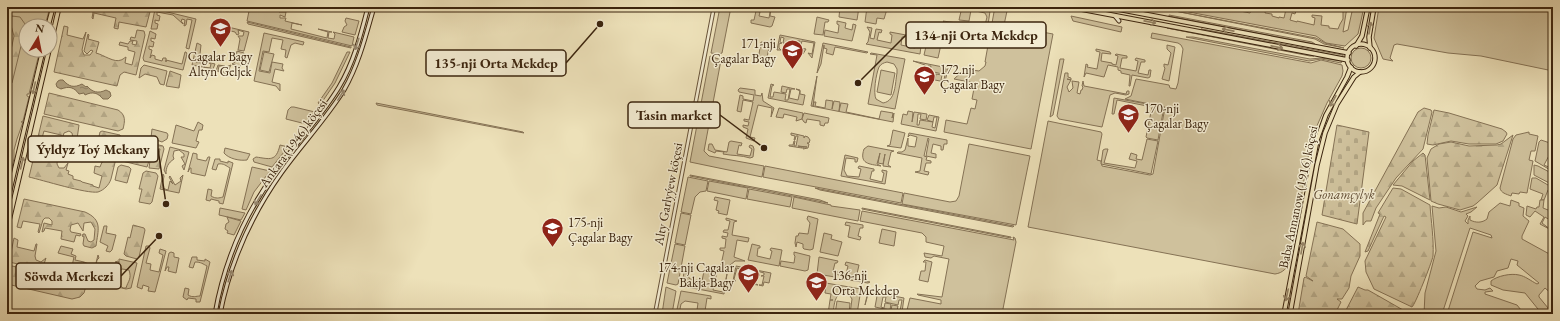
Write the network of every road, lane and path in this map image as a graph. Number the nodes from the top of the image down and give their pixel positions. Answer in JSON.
{"nodes":[{"id":1,"x":53,"y":7,"type":"edge"},
{"id":2,"x":59,"y":7,"type":"edge"},
{"id":3,"x":368,"y":7,"type":"edge"},
{"id":4,"x":374,"y":7,"type":"edge"},
{"id":5,"x":714,"y":7,"type":"edge"},
{"id":6,"x":1070,"y":7,"type":"edge"},
{"id":7,"x":1107,"y":7,"type":"edge"},
{"id":8,"x":1368,"y":7,"type":"edge"},
{"id":9,"x":1374,"y":7,"type":"edge"},
{"id":10,"x":1117,"y":8,"type":"edge"},
{"id":11,"x":1103,"y":13,"type":"junction"},
{"id":12,"x":1115,"y":16,"type":"junction"},
{"id":13,"x":1096,"y":17,"type":"dead end"},
{"id":14,"x":50,"y":18,"type":"edge"},
{"id":15,"x":57,"y":18,"type":"edge"},
{"id":16,"x":1119,"y":21,"type":"dead end"},
{"id":17,"x":1195,"y":24,"type":"junction"},
{"id":18,"x":1194,"y":31,"type":"junction"},
{"id":19,"x":1356,"y":46,"type":"junction"},
{"id":20,"x":1370,"y":48,"type":"junction"},
{"id":21,"x":1349,"y":53,"type":"junction"},
{"id":22,"x":40,"y":58,"type":"edge"},
{"id":23,"x":47,"y":58,"type":"edge"},
{"id":24,"x":1348,"y":60,"type":"junction"},
{"id":25,"x":1351,"y":67,"type":"junction"},
{"id":26,"x":1360,"y":72,"type":"junction"},
{"id":27,"x":7,"y":202,"type":"edge"},
{"id":28,"x":7,"y":229,"type":"edge"},
{"id":29,"x":215,"y":314,"type":"edge"},
{"id":30,"x":220,"y":314,"type":"edge"},
{"id":31,"x":655,"y":314,"type":"edge"},
{"id":32,"x":1284,"y":314,"type":"edge"},
{"id":33,"x":1290,"y":314,"type":"edge"}],
"edges":[{"from":1,"to":14,"type":"main road"},
{"from":2,"to":15,"type":"main road"},
{"from":3,"to":29,"type":"main road","name":"Ankara (1946) köçesi","one_way":true},
{"from":30,"to":4,"type":"main road","name":"Ankara (1946) köçesi","one_way":true},
{"from":5,"to":31,"type":"street","name":"Alty Garlyýew köçesi"},
{"from":6,"to":11,"type":"main road"},
{"from":7,"to":10,"type":"main road"},
{"from":8,"to":19,"type":"main road"},
{"from":20,"to":9,"type":"main road","one_way":true},
{"from":10,"to":17,"type":"main road"},
{"from":11,"to":12,"type":"main road"},
{"from":11,"to":13,"type":"main road"},
{"from":12,"to":16,"type":"main road"},
{"from":12,"to":18,"type":"main road","one_way":true},
{"from":17,"to":18,"type":"main road"},
{"from":21,"to":17,"type":"main road","one_way":true},
{"from":18,"to":24,"type":"main road","one_way":true},
{"from":19,"to":20,"type":"main road"},
{"from":19,"to":21,"type":"main road"},
{"from":20,"to":26,"type":"main road"},
{"from":21,"to":24,"type":"main road"},
{"from":22,"to":27,"type":"main road","one_way":true},
{"from":28,"to":23,"type":"main road","one_way":true},
{"from":24,"to":25,"type":"main road"},
{"from":25,"to":26,"type":"main road"},
{"from":25,"to":32,"type":"main road","name":"Baba Annanow (1916) köçesi","one_way":true},
{"from":33,"to":26,"type":"main road","name":"Baba Annanow (1916) köçesi","one_way":true}]}
